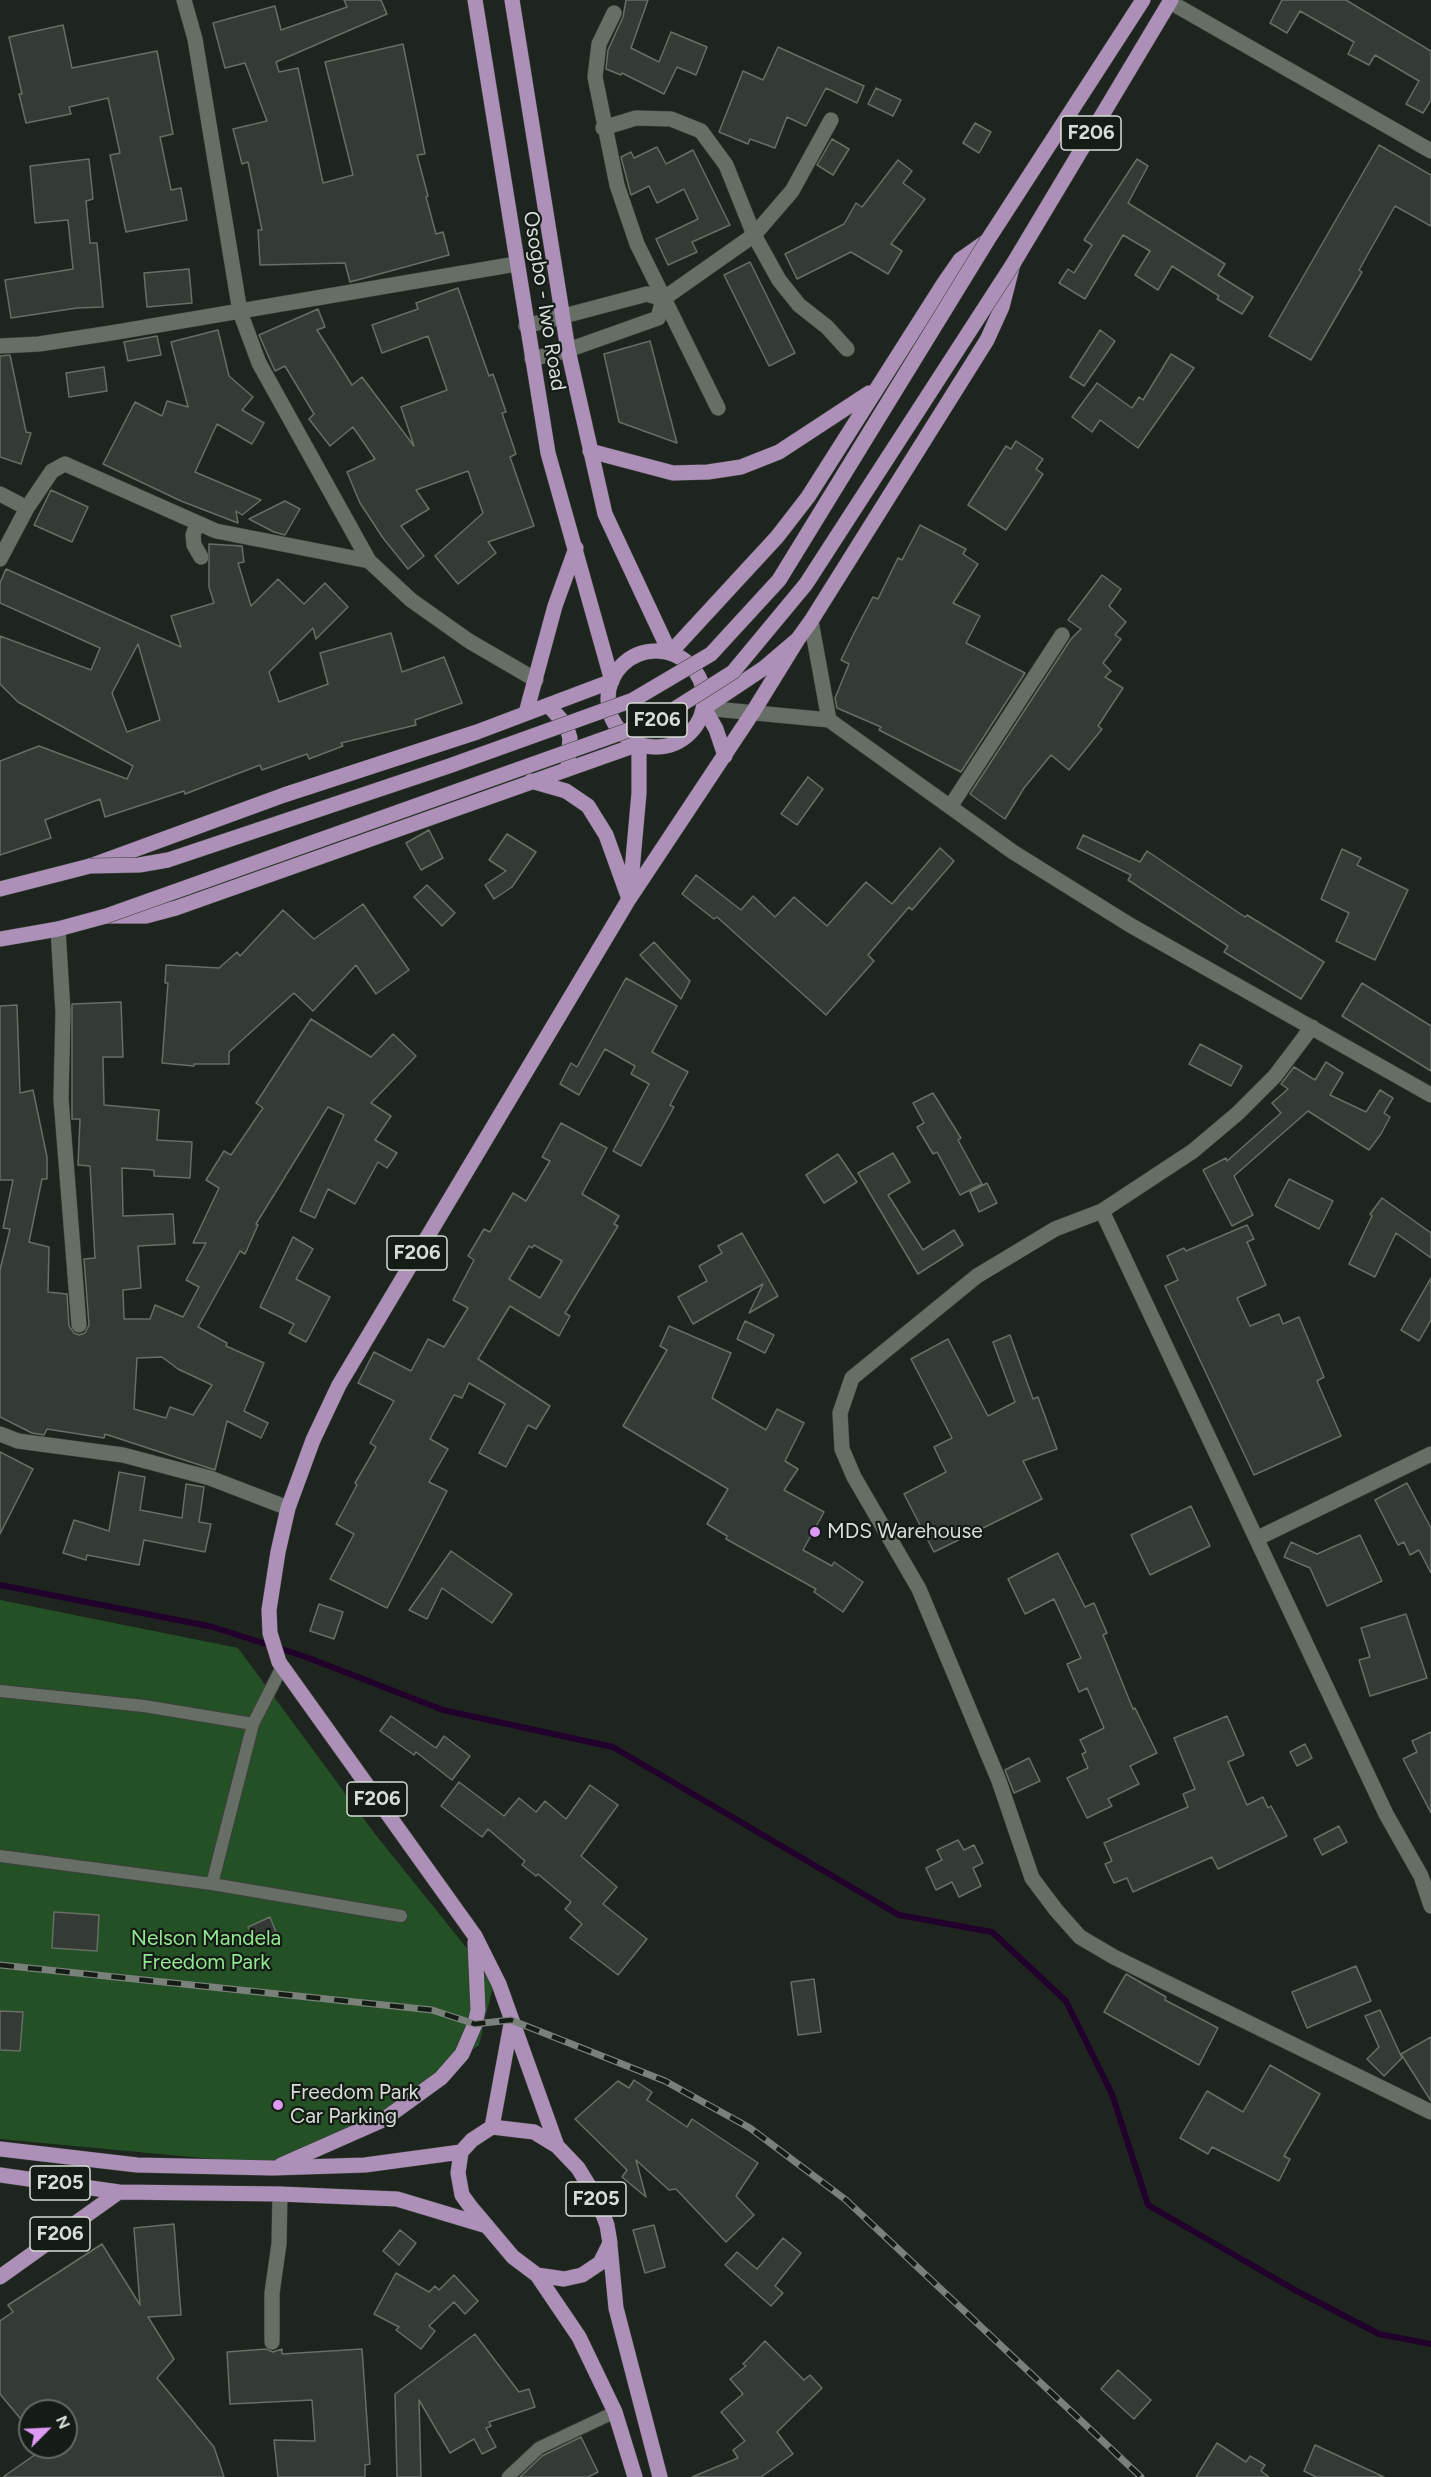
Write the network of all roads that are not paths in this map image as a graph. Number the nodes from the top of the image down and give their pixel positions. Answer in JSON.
{"nodes":[{"id":1,"x":184,"y":0,"type":"edge"},
{"id":2,"x":475,"y":0,"type":"edge"},
{"id":3,"x":513,"y":0,"type":"edge"},
{"id":4,"x":1143,"y":0,"type":"edge"},
{"id":5,"x":1171,"y":1,"type":"edge"},
{"id":6,"x":614,"y":13,"type":"dead end"},
{"id":7,"x":831,"y":120,"type":"dead end"},
{"id":8,"x":603,"y":128,"type":"junction"},
{"id":9,"x":1431,"y":151,"type":"edge"},
{"id":10,"x":754,"y":235,"type":"junction"},
{"id":11,"x":987,"y":241,"type":"junction"},
{"id":12,"x":516,"y":264,"type":"junction"},
{"id":13,"x":1013,"y":264,"type":"junction"},
{"id":14,"x":663,"y":299,"type":"junction"},
{"id":15,"x":240,"y":312,"type":"junction"},
{"id":16,"x":564,"y":317,"type":"junction"},
{"id":17,"x":526,"y":326,"type":"junction"},
{"id":18,"x":0,"y":346,"type":"edge"},
{"id":19,"x":568,"y":350,"type":"junction"},
{"id":20,"x":847,"y":350,"type":"dead end"},
{"id":21,"x":532,"y":359,"type":"junction"},
{"id":22,"x":874,"y":390,"type":"junction"},
{"id":23,"x":718,"y":408,"type":"dead end"},
{"id":24,"x":590,"y":451,"type":"junction"},
{"id":25,"x":0,"y":494,"type":"edge"},
{"id":26,"x":27,"y":508,"type":"junction"},
{"id":27,"x":197,"y":524,"type":"junction"},
{"id":28,"x":216,"y":531,"type":"junction"},
{"id":29,"x":576,"y":548,"type":"junction"},
{"id":30,"x":0,"y":559,"type":"edge"},
{"id":31,"x":369,"y":561,"type":"junction"},
{"id":32,"x":811,"y":621,"type":"junction"},
{"id":33,"x":1062,"y":635,"type":"dead end"},
{"id":34,"x":798,"y":639,"type":"junction"},
{"id":35,"x":670,"y":653,"type":"junction"},
{"id":36,"x":536,"y":680,"type":"junction"},
{"id":37,"x":612,"y":681,"type":"junction"},
{"id":38,"x":548,"y":705,"type":"junction"},
{"id":39,"x":704,"y":708,"type":"junction"},
{"id":40,"x":753,"y":712,"type":"junction"},
{"id":41,"x":526,"y":713,"type":"junction"},
{"id":42,"x":829,"y":720,"type":"junction"},
{"id":43,"x":639,"y":744,"type":"junction"},
{"id":44,"x":724,"y":756,"type":"junction"},
{"id":45,"x":566,"y":768,"type":"junction"},
{"id":46,"x":531,"y":781,"type":"junction"},
{"id":47,"x":950,"y":807,"type":"junction"},
{"id":48,"x":90,"y":866,"type":"junction"},
{"id":49,"x":0,"y":889,"type":"edge"},
{"id":50,"x":629,"y":899,"type":"junction"},
{"id":51,"x":106,"y":916,"type":"junction"},
{"id":52,"x":58,"y":929,"type":"junction"},
{"id":53,"x":0,"y":939,"type":"edge"},
{"id":54,"x":1312,"y":1027,"type":"junction"},
{"id":55,"x":1431,"y":1095,"type":"edge"},
{"id":56,"x":1102,"y":1211,"type":"junction"},
{"id":57,"x":79,"y":1325,"type":"dead end"},
{"id":58,"x":0,"y":1434,"type":"edge"},
{"id":59,"x":1431,"y":1454,"type":"edge"},
{"id":60,"x":288,"y":1508,"type":"junction"},
{"id":61,"x":1258,"y":1538,"type":"junction"},
{"id":62,"x":280,"y":1664,"type":"junction"},
{"id":63,"x":0,"y":1691,"type":"edge"},
{"id":64,"x":253,"y":1724,"type":"junction"},
{"id":65,"x":0,"y":1856,"type":"edge"},
{"id":66,"x":212,"y":1884,"type":"junction"},
{"id":67,"x":1431,"y":1906,"type":"edge"},
{"id":68,"x":401,"y":1916,"type":"dead end"},
{"id":69,"x":475,"y":1936,"type":"junction"},
{"id":70,"x":511,"y":2024,"type":"junction"},
{"id":71,"x":1431,"y":2112,"type":"edge"},
{"id":72,"x":492,"y":2127,"type":"junction"},
{"id":73,"x":557,"y":2146,"type":"junction"},
{"id":74,"x":0,"y":2149,"type":"edge"},
{"id":75,"x":461,"y":2152,"type":"junction"},
{"id":76,"x":273,"y":2168,"type":"junction"},
{"id":77,"x":0,"y":2175,"type":"edge"},
{"id":78,"x":119,"y":2192,"type":"junction"},
{"id":79,"x":280,"y":2194,"type":"junction"},
{"id":80,"x":487,"y":2226,"type":"junction"},
{"id":81,"x":610,"y":2243,"type":"junction"},
{"id":82,"x":537,"y":2275,"type":"junction"},
{"id":83,"x":0,"y":2277,"type":"edge"},
{"id":84,"x":272,"y":2342,"type":"dead end"},
{"id":85,"x":615,"y":2412,"type":"junction"},
{"id":86,"x":508,"y":2477,"type":"edge"},
{"id":87,"x":635,"y":2477,"type":"edge"},
{"id":88,"x":660,"y":2477,"type":"edge"}],
"edges":[{"from":1,"to":15,"type":"street"},
{"from":2,"to":12,"type":"main road","name":"Osogbo - Iwo Road"},
{"from":3,"to":16,"type":"main road","name":"Osogbo - Iwo Road"},
{"from":4,"to":11,"type":"main road","number":"F206"},
{"from":5,"to":9,"type":"street"},
{"from":5,"to":13,"type":"main road","number":"F206"},
{"from":6,"to":8,"type":"street"},
{"from":7,"to":10,"type":"street"},
{"from":8,"to":10,"type":"street"},
{"from":8,"to":14,"type":"street"},
{"from":10,"to":14,"type":"street"},
{"from":10,"to":20,"type":"street"},
{"from":11,"to":22,"type":"main road"},
{"from":11,"to":48,"type":"main road","number":"F206","bridge":true},
{"from":12,"to":15,"type":"street"},
{"from":12,"to":17,"type":"main road","name":"Osogbo - Iwo Road"},
{"from":13,"to":32,"type":"main road"},
{"from":13,"to":51,"type":"main road","number":"F206","bridge":true},
{"from":14,"to":16,"type":"street"},
{"from":14,"to":19,"type":"street"},
{"from":14,"to":23,"type":"street"},
{"from":15,"to":18,"type":"street"},
{"from":15,"to":31,"type":"street"},
{"from":16,"to":17,"type":"street"},
{"from":16,"to":19,"type":"main road","name":"Osogbo - Iwo Road"},
{"from":17,"to":21,"type":"main road","name":"Osogbo - Iwo Road"},
{"from":19,"to":21,"type":"street"},
{"from":19,"to":24,"type":"main road","name":"Osogbo - Iwo Road"},
{"from":21,"to":29,"type":"main road","name":"Osogbo - Iwo Road"},
{"from":22,"to":24,"type":"main road"},
{"from":22,"to":35,"type":"main road"},
{"from":24,"to":35,"type":"main road","name":"Osogbo - Iwo Road"},
{"from":25,"to":26,"type":"street"},
{"from":26,"to":27,"type":"street"},
{"from":26,"to":30,"type":"street"},
{"from":27,"to":28,"type":"street"},
{"from":27,"to":28,"type":"street"},
{"from":28,"to":31,"type":"street"},
{"from":29,"to":36,"type":"main road"},
{"from":29,"to":37,"type":"main road","name":"Osogbo - Iwo Road"},
{"from":31,"to":36,"type":"street"},
{"from":32,"to":34,"type":"main road"},
{"from":32,"to":42,"type":"street"},
{"from":33,"to":47,"type":"street"},
{"from":34,"to":39,"type":"main road"},
{"from":34,"to":40,"type":"main road","number":"F206"},
{"from":35,"to":37,"type":"main road"},
{"from":35,"to":39,"type":"main road"},
{"from":36,"to":41,"type":"main road"},
{"from":37,"to":38,"type":"main road"},
{"from":37,"to":43,"type":"main road"},
{"from":38,"to":41,"type":"main road"},
{"from":38,"to":45,"type":"main road"},
{"from":39,"to":40,"type":"street"},
{"from":39,"to":43,"type":"main road"},
{"from":39,"to":44,"type":"main road"},
{"from":40,"to":42,"type":"street"},
{"from":40,"to":44,"type":"main road","number":"F206"},
{"from":41,"to":48,"type":"main road"},
{"from":42,"to":47,"type":"street"},
{"from":43,"to":45,"type":"main road"},
{"from":43,"to":50,"type":"main road"},
{"from":44,"to":50,"type":"main road","number":"F206"},
{"from":45,"to":46,"type":"main road"},
{"from":46,"to":50,"type":"main road"},
{"from":46,"to":51,"type":"main road"},
{"from":47,"to":54,"type":"street"},
{"from":48,"to":49,"type":"main road"},
{"from":50,"to":60,"type":"main road","number":"F206"},
{"from":51,"to":52,"type":"main road"},
{"from":52,"to":53,"type":"main road"},
{"from":52,"to":57,"type":"street"},
{"from":54,"to":55,"type":"street"},
{"from":54,"to":56,"type":"street"},
{"from":56,"to":61,"type":"street"},
{"from":56,"to":71,"type":"street"},
{"from":58,"to":60,"type":"street"},
{"from":59,"to":61,"type":"street"},
{"from":60,"to":62,"type":"main road","number":"F206"},
{"from":61,"to":67,"type":"street"},
{"from":62,"to":64,"type":"lane"},
{"from":62,"to":69,"type":"main road","number":"F206"},
{"from":63,"to":64,"type":"lane"},
{"from":64,"to":66,"type":"lane"},
{"from":65,"to":66,"type":"lane"},
{"from":66,"to":68,"type":"lane"},
{"from":69,"to":70,"type":"main road","number":"F206"},
{"from":69,"to":76,"type":"main road"},
{"from":70,"to":72,"type":"main road","number":"F206"},
{"from":70,"to":73,"type":"main road","number":"F206"},
{"from":72,"to":73,"type":"main road","number":"F205"},
{"from":72,"to":75,"type":"main road"},
{"from":73,"to":81,"type":"main road","number":"F205"},
{"from":74,"to":76,"type":"main road","number":"F205"},
{"from":75,"to":76,"type":"main road","number":"F205"},
{"from":75,"to":80,"type":"main road"},
{"from":77,"to":78,"type":"main road","number":"F205"},
{"from":78,"to":79,"type":"main road","number":"F205"},
{"from":78,"to":83,"type":"main road","number":"F206"},
{"from":79,"to":80,"type":"main road","number":"F205"},
{"from":79,"to":84,"type":"street"},
{"from":80,"to":82,"type":"main road"},
{"from":81,"to":82,"type":"main road","number":"F205"},
{"from":81,"to":88,"type":"main road","number":"F205"},
{"from":82,"to":85,"type":"main road"},
{"from":85,"to":86,"type":"lane"},
{"from":85,"to":87,"type":"main road"}]}
